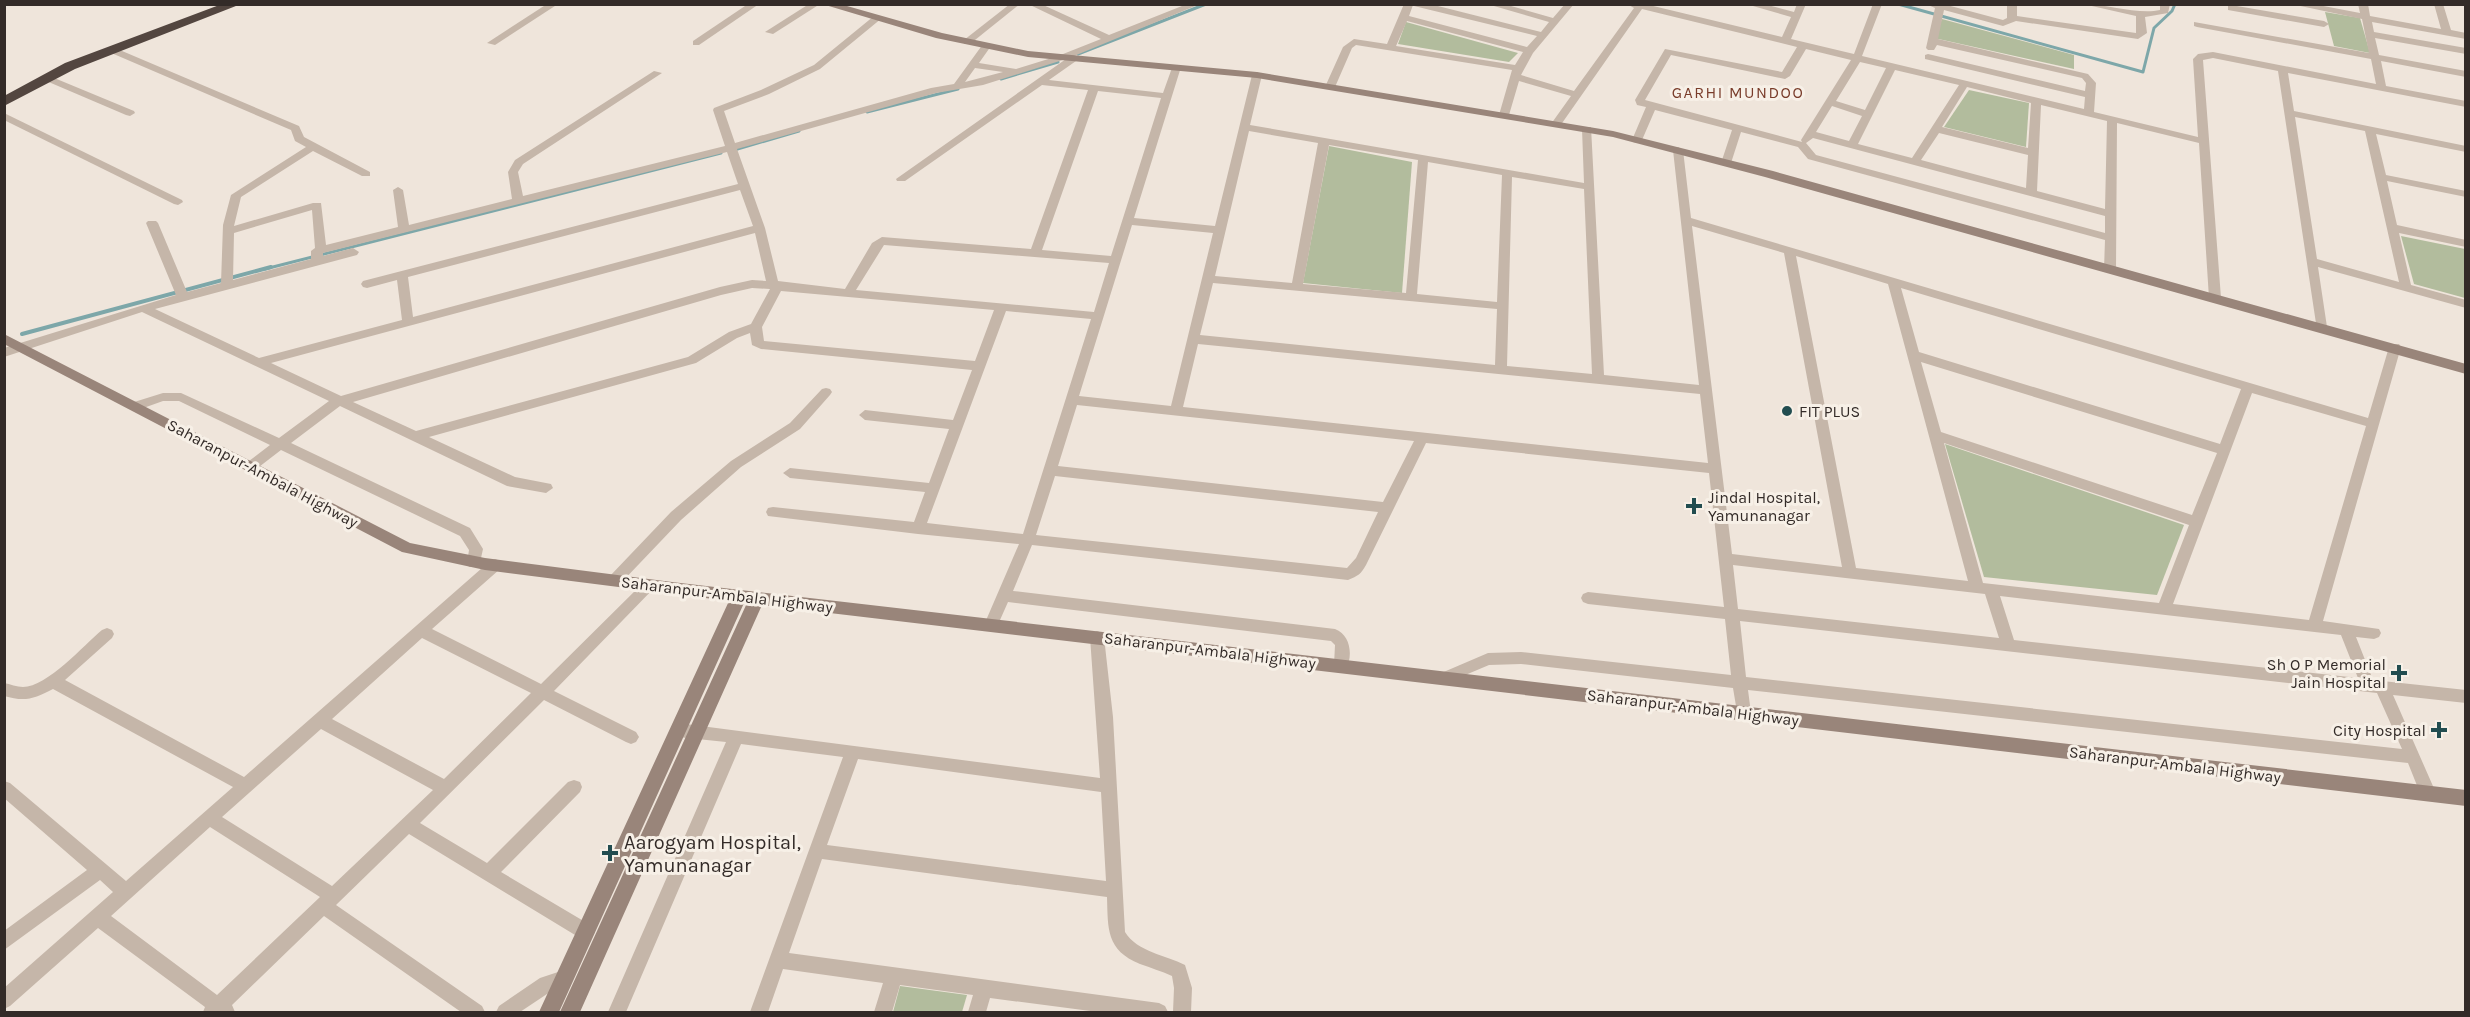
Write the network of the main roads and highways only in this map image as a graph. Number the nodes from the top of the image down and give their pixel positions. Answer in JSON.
{"nodes":[{"id":1,"x":216,"y":4,"type":"edge"},
{"id":2,"x":235,"y":4,"type":"edge"},
{"id":3,"x":4,"y":93,"type":"edge"},
{"id":4,"x":4,"y":102,"type":"edge"}],
"edges":[{"from":1,"to":3,"type":"highway"},
{"from":2,"to":4,"type":"highway"}]}
